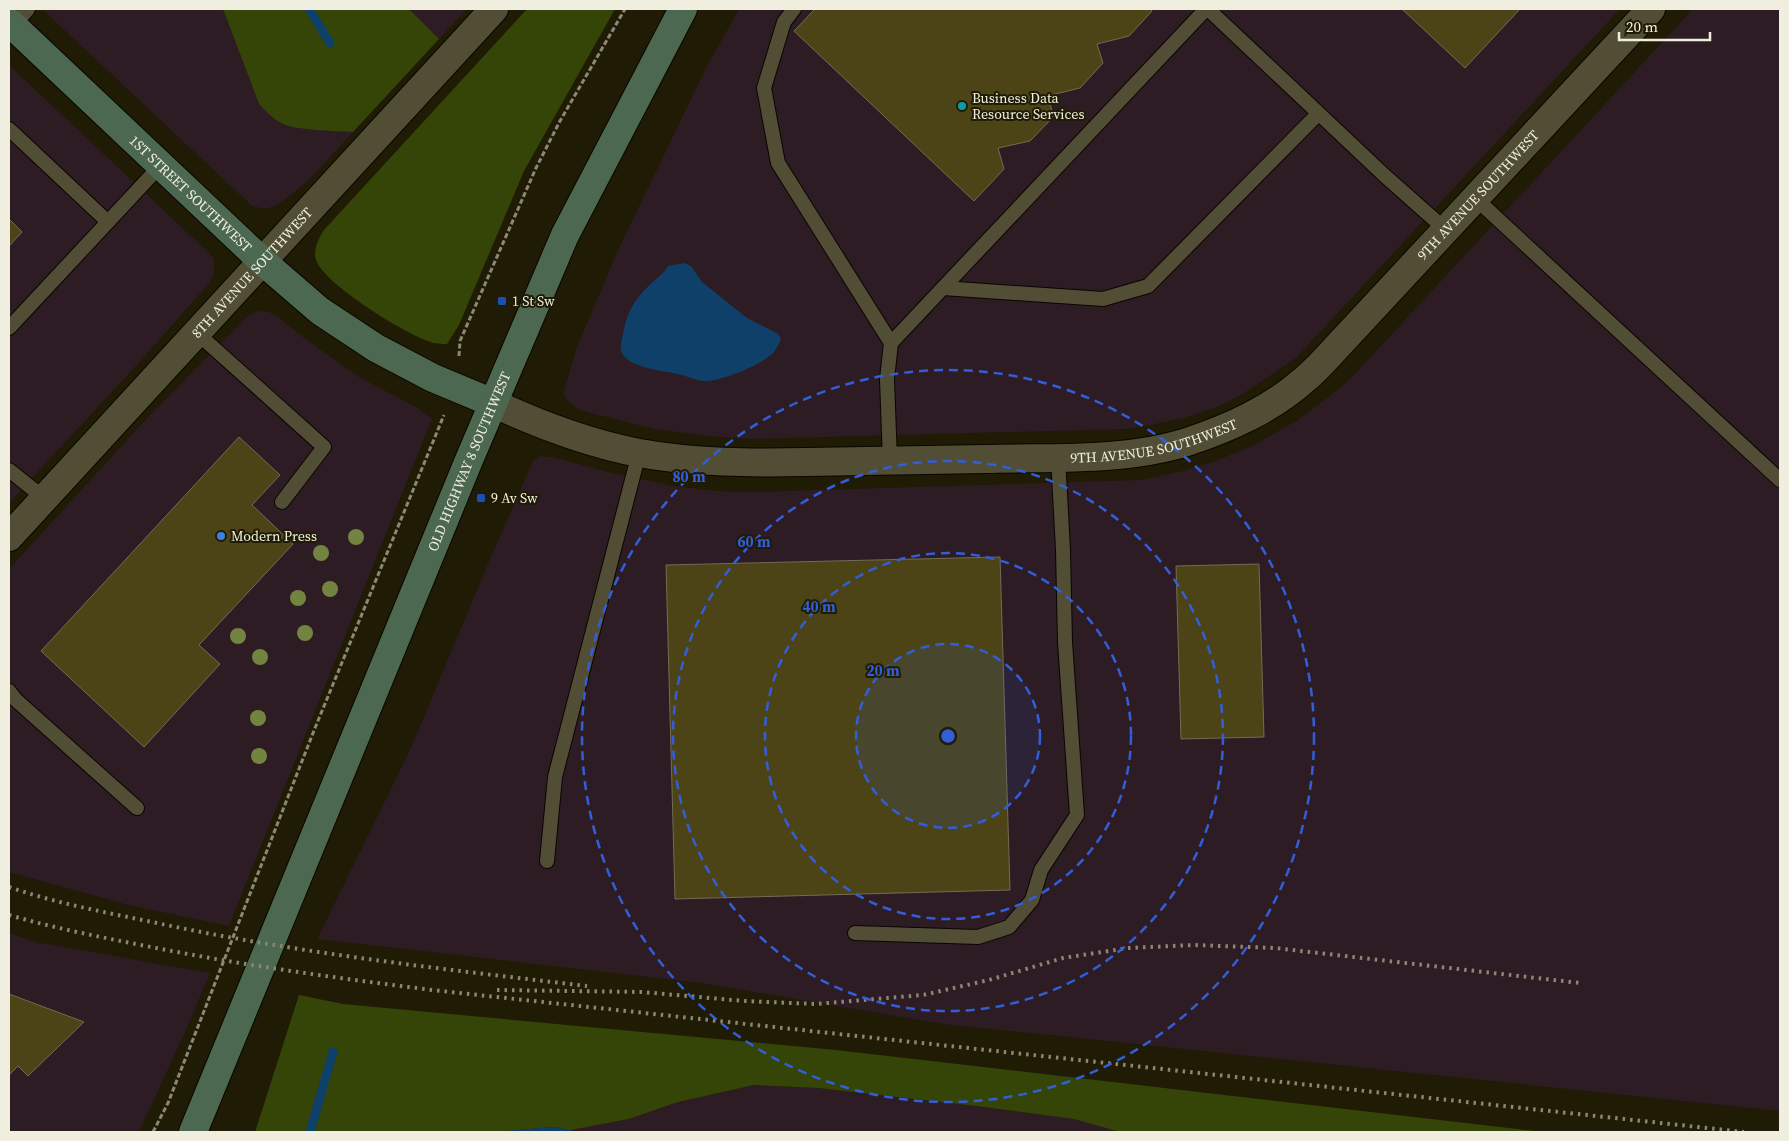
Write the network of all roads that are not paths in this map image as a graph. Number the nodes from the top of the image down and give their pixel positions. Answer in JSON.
{"nodes":[{"id":1,"x":494,"y":9,"type":"edge"},
{"id":2,"x":683,"y":9,"type":"edge"},
{"id":3,"x":794,"y":9,"type":"edge"},
{"id":4,"x":1207,"y":9,"type":"edge"},
{"id":5,"x":1651,"y":9,"type":"edge"},
{"id":6,"x":16,"y":19,"type":"edge"},
{"id":7,"x":1318,"y":114,"type":"junction"},
{"id":8,"x":9,"y":129,"type":"edge"},
{"id":9,"x":162,"y":165,"type":"junction"},
{"id":10,"x":1476,"y":198,"type":"junction"},
{"id":11,"x":108,"y":222,"type":"junction"},
{"id":12,"x":1446,"y":230,"type":"junction"},
{"id":13,"x":262,"y":261,"type":"junction"},
{"id":14,"x":943,"y":288,"type":"junction"},
{"id":15,"x":9,"y":328,"type":"edge"},
{"id":16,"x":197,"y":333,"type":"junction"},
{"id":17,"x":891,"y":343,"type":"junction"},
{"id":18,"x":493,"y":403,"type":"junction"},
{"id":19,"x":639,"y":453,"type":"junction"},
{"id":20,"x":1058,"y":456,"type":"junction"},
{"id":21,"x":890,"y":461,"type":"junction"},
{"id":22,"x":9,"y":470,"type":"edge"},
{"id":23,"x":1780,"y":480,"type":"edge"},
{"id":24,"x":44,"y":498,"type":"junction"},
{"id":25,"x":282,"y":502,"type":"dead end"},
{"id":26,"x":9,"y":537,"type":"edge"},
{"id":27,"x":9,"y":691,"type":"edge"},
{"id":28,"x":137,"y":808,"type":"dead end"},
{"id":29,"x":547,"y":861,"type":"dead end"},
{"id":30,"x":855,"y":933,"type":"dead end"},
{"id":31,"x":194,"y":1132,"type":"edge"}],
"edges":[{"from":1,"to":13,"type":"street","name":"8TH AVENUE SOUTHWEST"},
{"from":2,"to":18,"type":"street","name":"OLD HIGHWAY 8 SOUTHWEST"},
{"from":3,"to":17,"type":"lane"},
{"from":4,"to":7,"type":"lane"},
{"from":4,"to":14,"type":"lane"},
{"from":5,"to":10,"type":"street","name":"9TH AVENUE SOUTHWEST"},
{"from":6,"to":9,"type":"street","name":"1ST STREET SOUTHWEST"},
{"from":7,"to":12,"type":"lane"},
{"from":7,"to":14,"type":"lane"},
{"from":8,"to":11,"type":"lane"},
{"from":9,"to":11,"type":"lane"},
{"from":9,"to":13,"type":"street","name":"1ST STREET SOUTHWEST"},
{"from":10,"to":12,"type":"street","name":"9TH AVENUE SOUTHWEST"},
{"from":10,"to":23,"type":"lane"},
{"from":11,"to":15,"type":"lane"},
{"from":12,"to":20,"type":"street","name":"9TH AVENUE SOUTHWEST"},
{"from":13,"to":16,"type":"street","name":"8TH AVENUE SOUTHWEST"},
{"from":13,"to":18,"type":"street","name":"1ST STREET SOUTHWEST"},
{"from":14,"to":17,"type":"lane"},
{"from":16,"to":24,"type":"street","name":"8TH AVENUE SOUTHWEST"},
{"from":16,"to":25,"type":"lane"},
{"from":17,"to":21,"type":"lane"},
{"from":18,"to":19,"type":"street","name":"9TH AVENUE SOUTHWEST"},
{"from":18,"to":31,"type":"street","name":"OLD HIGHWAY 8 SOUTHWEST"},
{"from":19,"to":21,"type":"street","name":"9TH AVENUE SOUTHWEST"},
{"from":19,"to":29,"type":"lane"},
{"from":20,"to":21,"type":"street","name":"9TH AVENUE SOUTHWEST"},
{"from":20,"to":30,"type":"lane"},
{"from":22,"to":24,"type":"lane"},
{"from":24,"to":26,"type":"street","name":"8TH AVENUE SOUTHWEST"},
{"from":27,"to":28,"type":"lane"}]}
